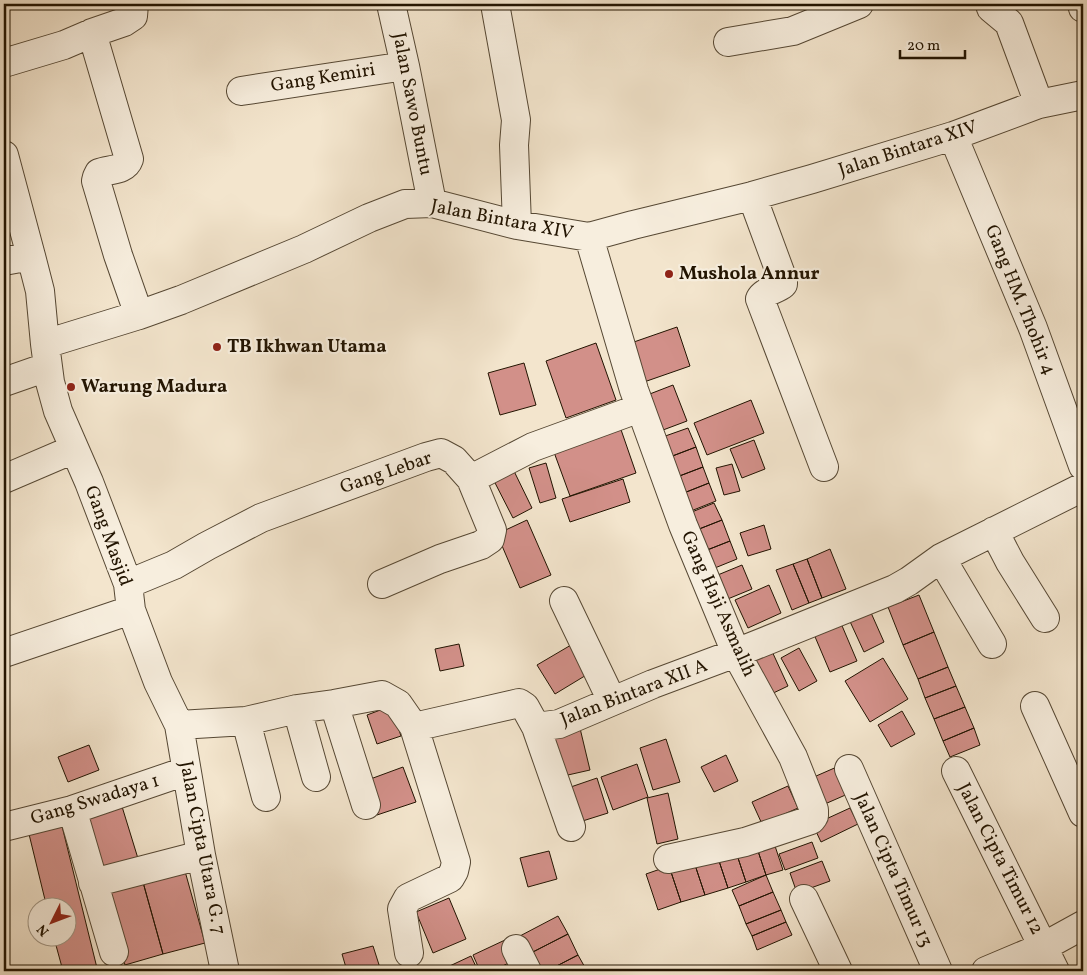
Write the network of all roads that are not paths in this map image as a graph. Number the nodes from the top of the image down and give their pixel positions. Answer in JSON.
{"nodes":[{"id":1,"x":134,"y":4,"type":"edge"},
{"id":2,"x":391,"y":4,"type":"edge"},
{"id":3,"x":495,"y":4,"type":"edge"},
{"id":4,"x":859,"y":4,"type":"edge"},
{"id":5,"x":990,"y":4,"type":"edge"},
{"id":6,"x":1082,"y":4,"type":"edge"},
{"id":7,"x":1083,"y":8,"type":"edge"},
{"id":8,"x":92,"y":32,"type":"junction"},
{"id":9,"x":728,"y":42,"type":"dead end"},
{"id":10,"x":4,"y":63,"type":"edge"},
{"id":11,"x":405,"y":66,"type":"junction"},
{"id":12,"x":240,"y":91,"type":"dead end"},
{"id":13,"x":1083,"y":95,"type":"edge"},
{"id":14,"x":1039,"y":104,"type":"junction"},
{"id":15,"x":953,"y":136,"type":"junction"},
{"id":16,"x":4,"y":154,"type":"edge"},
{"id":17,"x":752,"y":196,"type":"junction"},
{"id":18,"x":432,"y":203,"type":"junction"},
{"id":19,"x":517,"y":225,"type":"junction"},
{"id":20,"x":590,"y":237,"type":"junction"},
{"id":21,"x":31,"y":256,"type":"junction"},
{"id":22,"x":4,"y":261,"type":"edge"},
{"id":23,"x":139,"y":315,"type":"junction"},
{"id":24,"x":46,"y":356,"type":"junction"},
{"id":25,"x":4,"y":382,"type":"edge"},
{"id":26,"x":640,"y":408,"type":"junction"},
{"id":27,"x":74,"y":449,"type":"junction"},
{"id":28,"x":1083,"y":466,"type":"edge"},
{"id":29,"x":824,"y":467,"type":"dead end"},
{"id":30,"x":4,"y":479,"type":"edge"},
{"id":31,"x":470,"y":479,"type":"junction"},
{"id":32,"x":1083,"y":487,"type":"edge"},
{"id":33,"x":994,"y":531,"type":"junction"},
{"id":34,"x":941,"y":558,"type":"junction"},
{"id":35,"x":382,"y":584,"type":"dead end"},
{"id":36,"x":130,"y":597,"type":"junction"},
{"id":37,"x":564,"y":601,"type":"dead end"},
{"id":38,"x":1044,"y":618,"type":"dead end"},
{"id":39,"x":992,"y":644,"type":"dead end"},
{"id":40,"x":4,"y":653,"type":"edge"},
{"id":41,"x":736,"y":653,"type":"junction"},
{"id":42,"x":612,"y":701,"type":"junction"},
{"id":43,"x":334,"y":704,"type":"junction"},
{"id":44,"x":1035,"y":706,"type":"dead end"},
{"id":45,"x":297,"y":709,"type":"junction"},
{"id":46,"x":246,"y":721,"type":"junction"},
{"id":47,"x":179,"y":725,"type":"junction"},
{"id":48,"x":414,"y":727,"type":"junction"},
{"id":49,"x":536,"y":727,"type":"junction"},
{"id":50,"x":849,"y":769,"type":"dead end"},
{"id":51,"x":186,"y":771,"type":"junction"},
{"id":52,"x":956,"y":771,"type":"dead end"},
{"id":53,"x":316,"y":777,"type":"dead end"},
{"id":54,"x":266,"y":797,"type":"dead end"},
{"id":55,"x":366,"y":806,"type":"dead end"},
{"id":56,"x":1083,"y":813,"type":"edge"},
{"id":57,"x":75,"y":819,"type":"dead end"},
{"id":58,"x":4,"y":827,"type":"edge"},
{"id":59,"x":571,"y":827,"type":"dead end"},
{"id":60,"x":201,"y":855,"type":"junction"},
{"id":61,"x":668,"y":859,"type":"dead end"},
{"id":62,"x":93,"y":883,"type":"junction"},
{"id":63,"x":804,"y":899,"type":"dead end"},
{"id":64,"x":1083,"y":925,"type":"edge"},
{"id":65,"x":1043,"y":947,"type":"junction"},
{"id":66,"x":114,"y":952,"type":"dead end"},
{"id":67,"x":409,"y":953,"type":"dead end"},
{"id":68,"x":225,"y":971,"type":"edge"},
{"id":69,"x":838,"y":971,"type":"edge"},
{"id":70,"x":938,"y":971,"type":"edge"},
{"id":71,"x":986,"y":971,"type":"edge"},
{"id":72,"x":1055,"y":971,"type":"edge"}],
"edges":[{"from":1,"to":8,"type":"street"},
{"from":2,"to":11,"type":"street","name":"Jalan Sawo Buntu"},
{"from":3,"to":19,"type":"street"},
{"from":4,"to":9,"type":"street"},
{"from":5,"to":14,"type":"street"},
{"from":6,"to":7,"type":"street"},
{"from":8,"to":10,"type":"street"},
{"from":8,"to":23,"type":"street"},
{"from":11,"to":12,"type":"street","name":"Gang Kemiri"},
{"from":11,"to":18,"type":"street","name":"Jalan Sawo Buntu"},
{"from":13,"to":14,"type":"street","name":"Jalan Bintara XIV"},
{"from":14,"to":15,"type":"street","name":"Jalan Bintara XIV"},
{"from":15,"to":17,"type":"street","name":"Jalan Bintara XIV"},
{"from":15,"to":28,"type":"street","name":"Gang HM. Thohir 4"},
{"from":16,"to":21,"type":"street"},
{"from":17,"to":20,"type":"street","name":"Jalan Bintara XIV"},
{"from":17,"to":29,"type":"street"},
{"from":18,"to":19,"type":"street","name":"Jalan Bintara XIV"},
{"from":18,"to":23,"type":"street","name":"Jalan Bintara XIV"},
{"from":19,"to":20,"type":"street","name":"Jalan Bintara XIV"},
{"from":20,"to":26,"type":"street","name":"Gang Haji Asmalih"},
{"from":21,"to":22,"type":"street"},
{"from":21,"to":24,"type":"street"},
{"from":23,"to":24,"type":"street","name":"Jalan Bintara XIV"},
{"from":24,"to":25,"type":"street","name":"Jalan Bintara XIV"},
{"from":24,"to":27,"type":"street","name":"Gang Masjid"},
{"from":26,"to":31,"type":"street"},
{"from":26,"to":41,"type":"street","name":"Gang Haji Asmalih"},
{"from":27,"to":30,"type":"street"},
{"from":27,"to":36,"type":"street","name":"Gang Masjid"},
{"from":31,"to":35,"type":"street"},
{"from":31,"to":36,"type":"street","name":"Gang Lebar"},
{"from":32,"to":33,"type":"street","name":"Jalan Bintara XII A"},
{"from":33,"to":34,"type":"street","name":"Jalan Bintara XII A"},
{"from":33,"to":38,"type":"street"},
{"from":34,"to":39,"type":"street"},
{"from":34,"to":41,"type":"street","name":"Jalan Bintara XII A"},
{"from":36,"to":40,"type":"street"},
{"from":36,"to":47,"type":"street","name":"Gang Masjid"},
{"from":37,"to":42,"type":"street"},
{"from":41,"to":42,"type":"street","name":"Jalan Bintara XII A"},
{"from":41,"to":61,"type":"street","name":"Gang Haji Asmalih"},
{"from":42,"to":49,"type":"street","name":"Jalan Bintara XII A"},
{"from":43,"to":45,"type":"street"},
{"from":43,"to":48,"type":"street"},
{"from":43,"to":55,"type":"street"},
{"from":44,"to":56,"type":"street"},
{"from":45,"to":46,"type":"street"},
{"from":45,"to":53,"type":"street"},
{"from":46,"to":47,"type":"street"},
{"from":46,"to":54,"type":"street"},
{"from":47,"to":51,"type":"street","name":"Jalan Cipta Utara G. 7"},
{"from":48,"to":49,"type":"street","name":"Jalan Bintara XII A"},
{"from":48,"to":67,"type":"street"},
{"from":49,"to":59,"type":"street"},
{"from":50,"to":70,"type":"street","name":"Jalan Cipta Timur 13"},
{"from":51,"to":58,"type":"street","name":"Gang Swadaya 1"},
{"from":51,"to":60,"type":"street","name":"Jalan Cipta Utara G. 7"},
{"from":52,"to":65,"type":"street","name":"Jalan Cipta Timur 12"},
{"from":57,"to":62,"type":"street"},
{"from":60,"to":62,"type":"street"},
{"from":60,"to":68,"type":"street","name":"Jalan Cipta Utara G. 7"},
{"from":62,"to":66,"type":"street"},
{"from":63,"to":69,"type":"street"},
{"from":64,"to":65,"type":"street"},
{"from":65,"to":71,"type":"street"},
{"from":65,"to":72,"type":"street","name":"Jalan Cipta Timur 12"}]}
